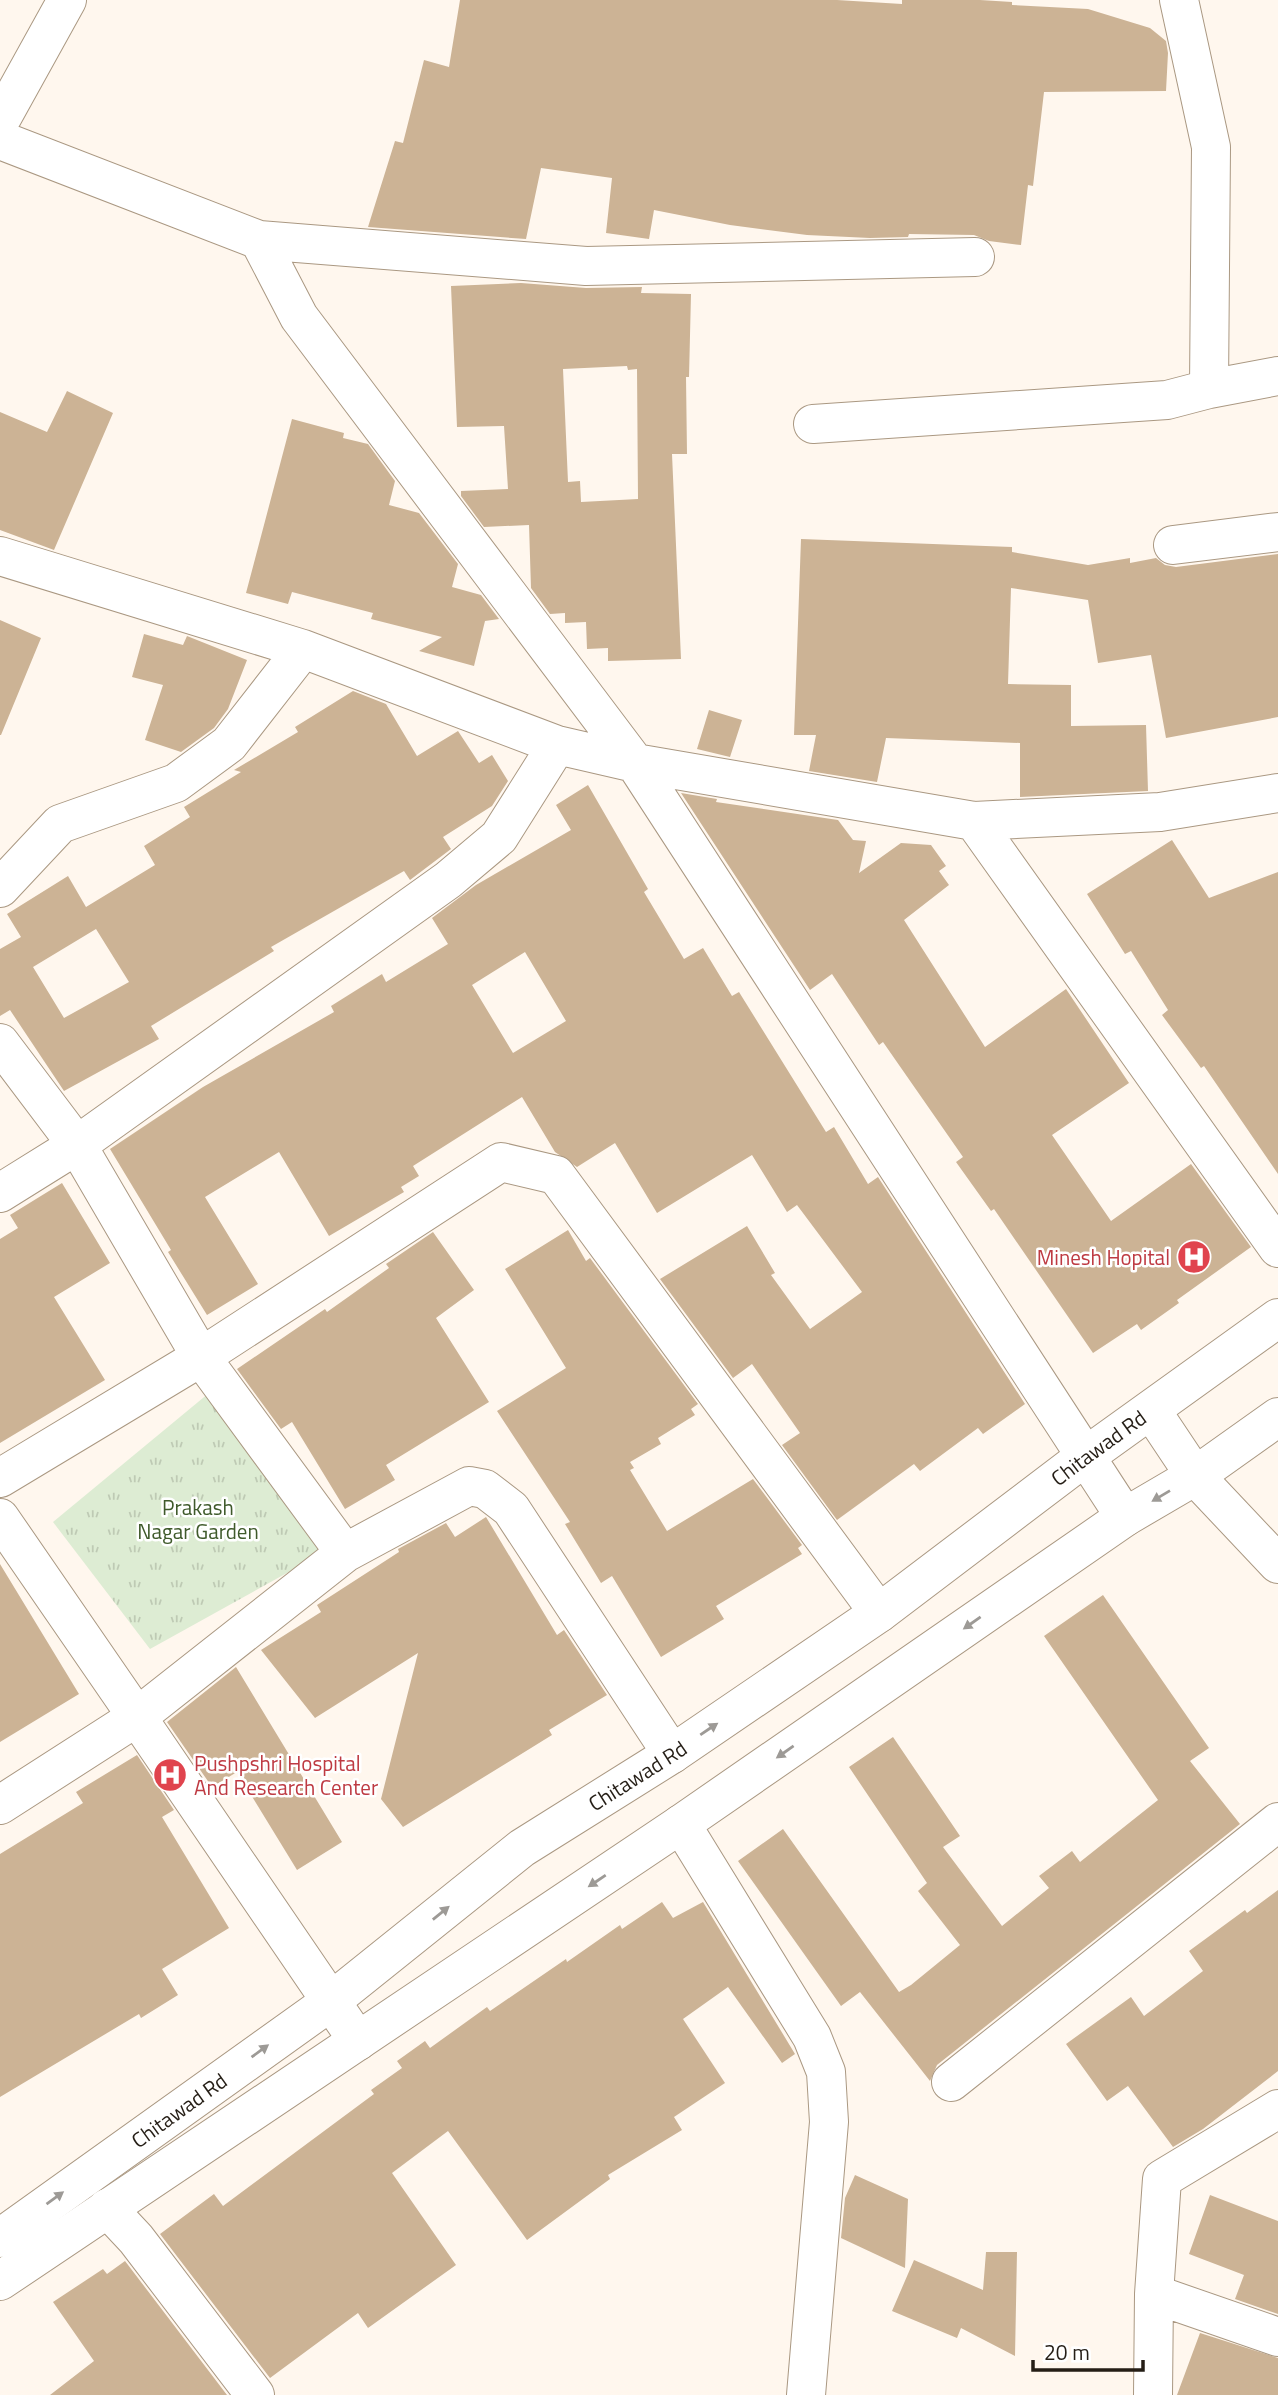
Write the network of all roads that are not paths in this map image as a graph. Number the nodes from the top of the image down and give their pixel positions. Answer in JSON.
{"nodes":[{"id":1,"x":67,"y":0,"type":"edge"},
{"id":2,"x":1179,"y":0,"type":"edge"},
{"id":3,"x":0,"y":121,"type":"edge"},
{"id":4,"x":0,"y":140,"type":"edge"},
{"id":5,"x":259,"y":240,"type":"junction"},
{"id":6,"x":975,"y":257,"type":"dead end"},
{"id":7,"x":1278,"y":376,"type":"edge"},
{"id":8,"x":1209,"y":389,"type":"junction"},
{"id":9,"x":813,"y":424,"type":"dead end"},
{"id":10,"x":1278,"y":532,"type":"edge"},
{"id":11,"x":1172,"y":545,"type":"dead end"},
{"id":12,"x":0,"y":556,"type":"edge"},
{"id":13,"x":303,"y":649,"type":"junction"},
{"id":14,"x":558,"y":745,"type":"junction"},
{"id":15,"x":635,"y":763,"type":"junction"},
{"id":16,"x":1278,"y":793,"type":"edge"},
{"id":17,"x":974,"y":821,"type":"junction"},
{"id":18,"x":0,"y":888,"type":"edge"},
{"id":19,"x":0,"y":1043,"type":"edge"},
{"id":20,"x":77,"y":1145,"type":"junction"},
{"id":21,"x":0,"y":1193,"type":"edge"},
{"id":22,"x":1278,"y":1248,"type":"edge"},
{"id":23,"x":1278,"y":1318,"type":"edge"},
{"id":24,"x":201,"y":1357,"type":"junction"},
{"id":25,"x":1151,"y":1410,"type":"junction"},
{"id":26,"x":1278,"y":1417,"type":"edge"},
{"id":27,"x":1086,"y":1456,"type":"junction"},
{"id":28,"x":1195,"y":1476,"type":"junction"},
{"id":29,"x":0,"y":1478,"type":"edge"},
{"id":30,"x":1125,"y":1517,"type":"junction"},
{"id":31,"x":0,"y":1518,"type":"edge"},
{"id":32,"x":345,"y":1553,"type":"junction"},
{"id":33,"x":1278,"y":1564,"type":"edge"},
{"id":34,"x":879,"y":1613,"type":"junction"},
{"id":35,"x":137,"y":1717,"type":"junction"},
{"id":36,"x":672,"y":1754,"type":"junction"},
{"id":37,"x":0,"y":1805,"type":"edge"},
{"id":38,"x":1278,"y":1823,"type":"edge"},
{"id":39,"x":681,"y":1824,"type":"junction"},
{"id":40,"x":330,"y":2001,"type":"junction"},
{"id":41,"x":358,"y":2041,"type":"junction"},
{"id":42,"x":951,"y":2082,"type":"dead end"},
{"id":43,"x":1276,"y":2113,"type":"edge"},
{"id":44,"x":107,"y":2208,"type":"junction"},
{"id":45,"x":0,"y":2238,"type":"edge"},
{"id":46,"x":0,"y":2281,"type":"edge"},
{"id":47,"x":1154,"y":2294,"type":"junction"},
{"id":48,"x":1278,"y":2337,"type":"edge"},
{"id":49,"x":255,"y":2395,"type":"edge"},
{"id":50,"x":806,"y":2395,"type":"edge"},
{"id":51,"x":1153,"y":2395,"type":"edge"}],
"edges":[{"from":1,"to":3,"type":"street"},
{"from":2,"to":8,"type":"street"},
{"from":4,"to":5,"type":"street"},
{"from":5,"to":6,"type":"street"},
{"from":5,"to":15,"type":"street"},
{"from":7,"to":8,"type":"street"},
{"from":8,"to":9,"type":"street"},
{"from":10,"to":11,"type":"street"},
{"from":12,"to":13,"type":"street"},
{"from":13,"to":14,"type":"street"},
{"from":13,"to":18,"type":"street"},
{"from":14,"to":15,"type":"street"},
{"from":14,"to":20,"type":"street"},
{"from":15,"to":17,"type":"street"},
{"from":15,"to":27,"type":"street"},
{"from":16,"to":17,"type":"street"},
{"from":17,"to":22,"type":"street"},
{"from":19,"to":20,"type":"street"},
{"from":20,"to":21,"type":"street"},
{"from":20,"to":24,"type":"street"},
{"from":23,"to":25,"type":"street","name":"Chitawad Rd"},
{"from":24,"to":29,"type":"street"},
{"from":24,"to":32,"type":"street"},
{"from":24,"to":34,"type":"street"},
{"from":25,"to":27,"type":"street","name":"Chitawad Rd"},
{"from":25,"to":28,"type":"street"},
{"from":26,"to":28,"type":"street","name":"Chitawad Rd"},
{"from":27,"to":30,"type":"street"},
{"from":27,"to":34,"type":"street","name":"Chitawad Rd"},
{"from":28,"to":30,"type":"street","name":"Chitawad Rd","one_way":true},
{"from":28,"to":33,"type":"street"},
{"from":30,"to":39,"type":"street","name":"Chitawad Rd","one_way":true},
{"from":31,"to":35,"type":"street"},
{"from":32,"to":35,"type":"street"},
{"from":32,"to":36,"type":"street"},
{"from":36,"to":34,"type":"street","name":"Chitawad Rd","one_way":true},
{"from":35,"to":37,"type":"street"},
{"from":35,"to":40,"type":"street"},
{"from":40,"to":36,"type":"street","name":"Chitawad Rd","one_way":true},
{"from":38,"to":42,"type":"street"},
{"from":39,"to":41,"type":"street","name":"Chitawad Rd","one_way":true},
{"from":39,"to":50,"type":"street"},
{"from":40,"to":41,"type":"street"},
{"from":45,"to":40,"type":"street","name":"Chitawad Rd","one_way":true},
{"from":41,"to":44,"type":"street","name":"Chitawad Rd"},
{"from":43,"to":47,"type":"street"},
{"from":44,"to":46,"type":"street","name":"Chitawad Rd"},
{"from":44,"to":49,"type":"street"},
{"from":47,"to":48,"type":"street"},
{"from":47,"to":51,"type":"street"}]}
